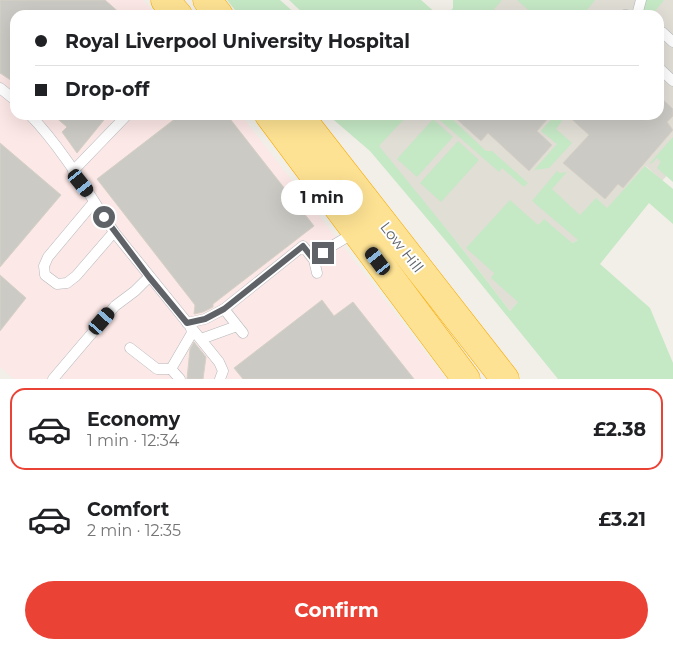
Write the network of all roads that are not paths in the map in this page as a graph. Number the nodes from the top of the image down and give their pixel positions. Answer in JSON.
{"nodes":[{"id":1,"x":164,"y":0,"type":"edge"},
{"id":2,"x":207,"y":0,"type":"edge"},
{"id":3,"x":173,"y":10,"type":"edge"},
{"id":4,"x":215,"y":10,"type":"edge"},
{"id":5,"x":0,"y":88,"type":"edge"},
{"id":6,"x":10,"y":96,"type":"edge"},
{"id":7,"x":35,"y":120,"type":"edge"},
{"id":8,"x":122,"y":120,"type":"edge"},
{"id":9,"x":273,"y":120,"type":"edge"},
{"id":10,"x":303,"y":120,"type":"edge"},
{"id":11,"x":73,"y":171,"type":"junction"},
{"id":12,"x":94,"y":202,"type":"junction"},
{"id":13,"x":114,"y":232,"type":"junction"},
{"id":14,"x":356,"y":232,"type":"junction"},
{"id":15,"x":314,"y":260,"type":"junction"},
{"id":16,"x":317,"y":273,"type":"dead end"},
{"id":17,"x":149,"y":277,"type":"junction"},
{"id":18,"x":224,"y":309,"type":"junction"},
{"id":19,"x":189,"y":325,"type":"junction"},
{"id":20,"x":201,"y":339,"type":"junction"},
{"id":21,"x":130,"y":348,"type":"dead end"},
{"id":22,"x":171,"y":369,"type":"junction"},
{"id":23,"x":53,"y":379,"type":"edge"},
{"id":24,"x":180,"y":379,"type":"edge"},
{"id":25,"x":220,"y":379,"type":"edge"},
{"id":26,"x":466,"y":379,"type":"edge"},
{"id":27,"x":506,"y":379,"type":"edge"}],
"edges":[{"from":1,"to":3,"type":"highway"},
{"from":2,"to":4,"type":"highway"},
{"from":5,"to":6,"type":"lane"},
{"from":7,"to":11,"type":"lane"},
{"from":8,"to":11,"type":"lane"},
{"from":9,"to":14,"type":"highway","name":"Low Hill"},
{"from":10,"to":27,"type":"highway","name":"Low Hill"},
{"from":11,"to":12,"type":"lane"},
{"from":12,"to":13,"type":"lane"},
{"from":12,"to":13,"type":"lane"},
{"from":13,"to":17,"type":"lane"},
{"from":14,"to":15,"type":"lane"},
{"from":14,"to":26,"type":"highway","name":"Low Hill"},
{"from":15,"to":16,"type":"lane"},
{"from":15,"to":18,"type":"lane"},
{"from":17,"to":19,"type":"lane"},
{"from":17,"to":23,"type":"lane"},
{"from":18,"to":19,"type":"lane"},
{"from":18,"to":20,"type":"lane"},
{"from":19,"to":20,"type":"lane"},
{"from":19,"to":22,"type":"lane"},
{"from":20,"to":25,"type":"lane"},
{"from":21,"to":22,"type":"lane"},
{"from":22,"to":24,"type":"lane"}]}
